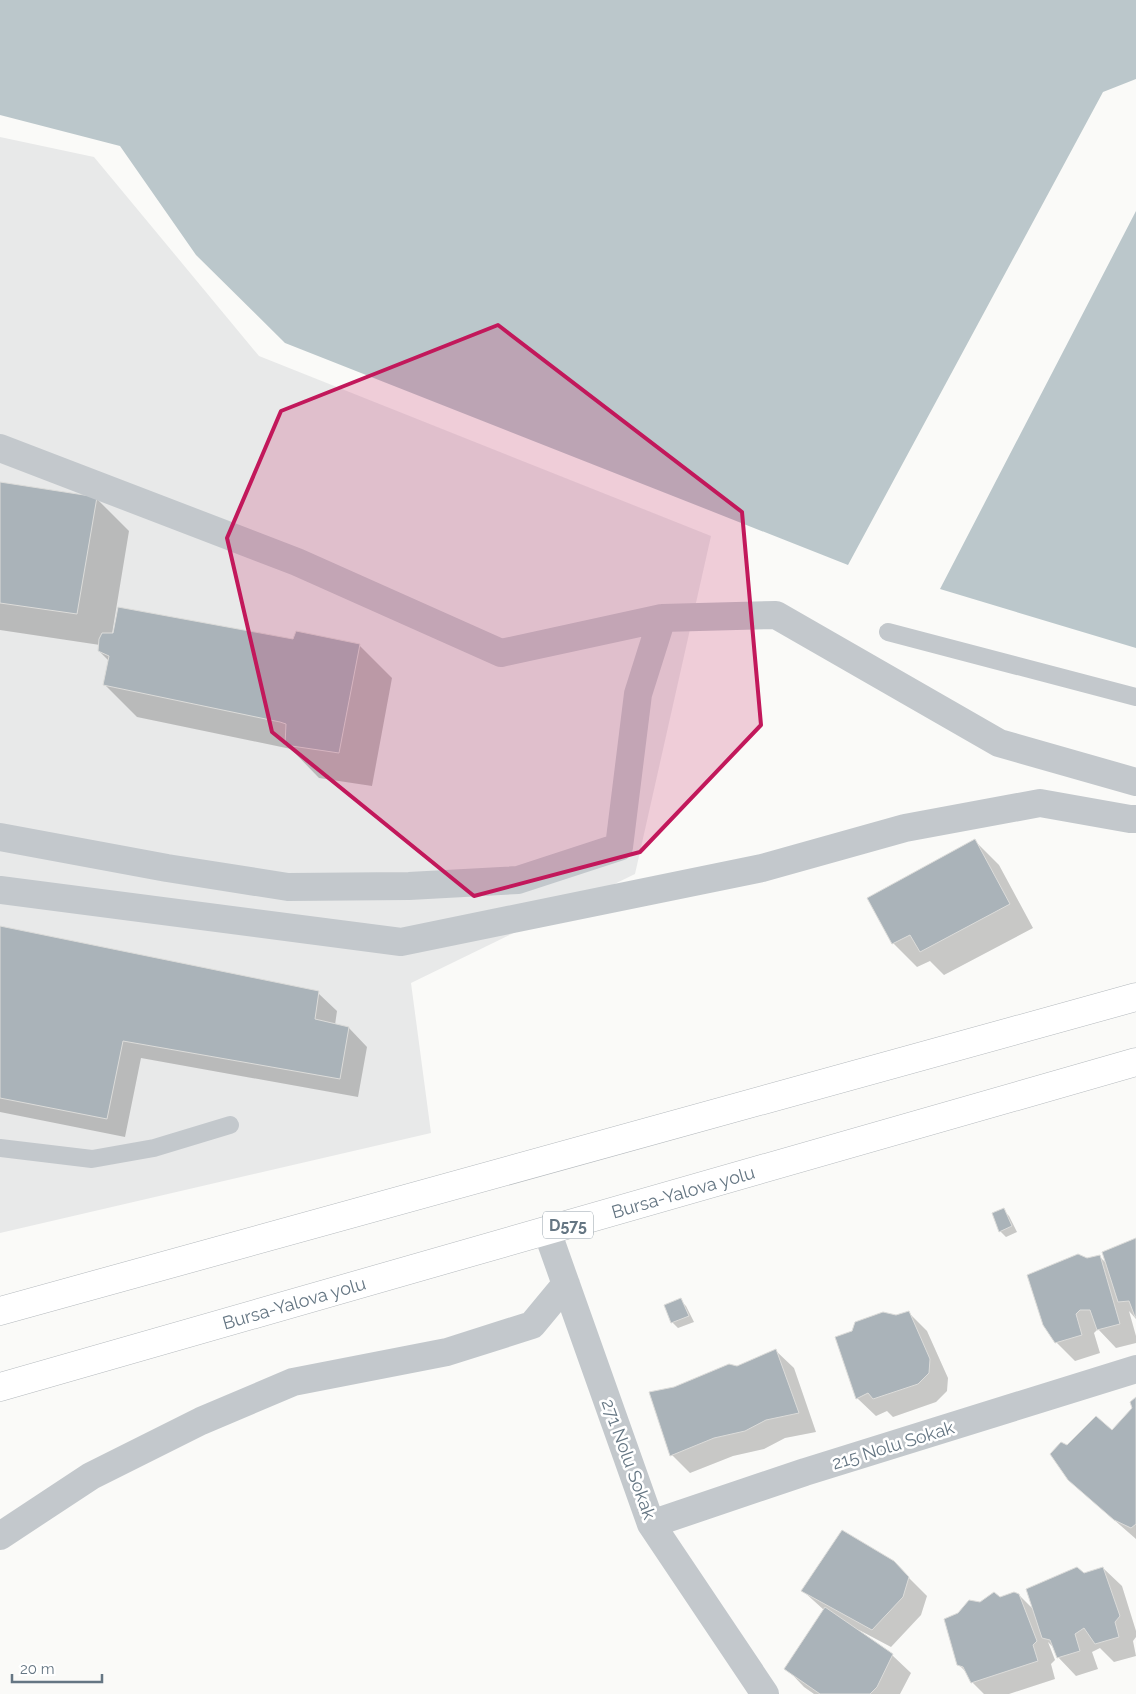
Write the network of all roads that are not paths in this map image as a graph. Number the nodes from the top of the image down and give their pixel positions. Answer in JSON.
{"nodes":[{"id":1,"x":0,"y":448,"type":"edge"},
{"id":2,"x":662,"y":618,"type":"junction"},
{"id":3,"x":888,"y":632,"type":"dead end"},
{"id":4,"x":1136,"y":697,"type":"edge"},
{"id":5,"x":1136,"y":782,"type":"edge"},
{"id":6,"x":1136,"y":819,"type":"edge"},
{"id":7,"x":0,"y":837,"type":"edge"},
{"id":8,"x":0,"y":890,"type":"edge"},
{"id":9,"x":1136,"y":997,"type":"edge"},
{"id":10,"x":1136,"y":1062,"type":"edge"},
{"id":11,"x":230,"y":1125,"type":"dead end"},
{"id":12,"x":0,"y":1148,"type":"edge"},
{"id":13,"x":547,"y":1230,"type":"junction"},
{"id":14,"x":566,"y":1284,"type":"junction"},
{"id":15,"x":0,"y":1311,"type":"edge"},
{"id":16,"x":1136,"y":1369,"type":"edge"},
{"id":17,"x":0,"y":1386,"type":"edge"},
{"id":18,"x":651,"y":1524,"type":"junction"},
{"id":19,"x":0,"y":1536,"type":"edge"},
{"id":20,"x":765,"y":1694,"type":"edge"}],
"edges":[{"from":1,"to":2,"type":"street"},
{"from":2,"to":5,"type":"street"},
{"from":2,"to":7,"type":"street"},
{"from":3,"to":4,"type":"lane"},
{"from":6,"to":8,"type":"street"},
{"from":9,"to":15,"type":"highway"},
{"from":10,"to":13,"type":"highway","name":"Bursa-Yalova yolu","number":"D575"},
{"from":11,"to":12,"type":"lane"},
{"from":13,"to":14,"type":"street","name":"271 Nolu Sokak"},
{"from":13,"to":17,"type":"highway","name":"Bursa-Yalova yolu","number":"D575"},
{"from":14,"to":18,"type":"street","name":"271 Nolu Sokak"},
{"from":14,"to":19,"type":"street"},
{"from":16,"to":18,"type":"street","name":"215 Nolu Sokak"},
{"from":18,"to":20,"type":"street","name":"271 Nolu Sokak"}]}
